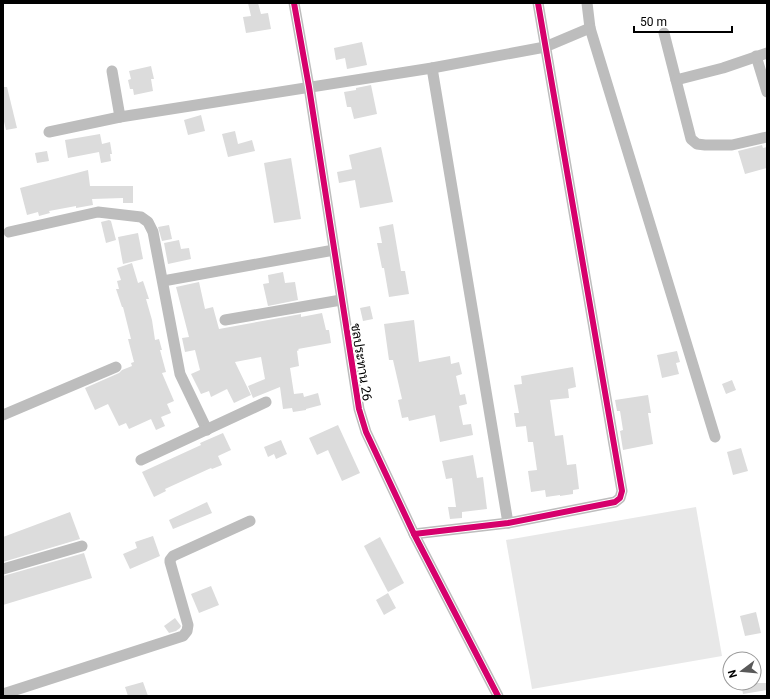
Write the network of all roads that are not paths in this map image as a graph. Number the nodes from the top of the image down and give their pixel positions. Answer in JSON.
{"nodes":[{"id":1,"x":294,"y":3,"type":"edge"},
{"id":2,"x":538,"y":3,"type":"edge"},
{"id":3,"x":587,"y":3,"type":"edge"},
{"id":4,"x":590,"y":28,"type":"junction"},
{"id":5,"x":664,"y":33,"type":"dead end"},
{"id":6,"x":545,"y":47,"type":"junction"},
{"id":7,"x":762,"y":55,"type":"edge"},
{"id":8,"x":432,"y":68,"type":"junction"},
{"id":9,"x":112,"y":71,"type":"dead end"},
{"id":10,"x":676,"y":80,"type":"junction"},
{"id":11,"x":309,"y":87,"type":"junction"},
{"id":12,"x":767,"y":92,"type":"edge"},
{"id":13,"x":120,"y":118,"type":"junction"},
{"id":14,"x":49,"y":132,"type":"dead end"},
{"id":15,"x":767,"y":137,"type":"edge"},
{"id":16,"x":8,"y":232,"type":"dead end"},
{"id":17,"x":334,"y":250,"type":"junction"},
{"id":18,"x":163,"y":281,"type":"junction"},
{"id":19,"x":341,"y":300,"type":"junction"},
{"id":20,"x":225,"y":320,"type":"dead end"},
{"id":21,"x":116,"y":367,"type":"dead end"},
{"id":22,"x":266,"y":402,"type":"dead end"},
{"id":23,"x":3,"y":415,"type":"edge"},
{"id":24,"x":207,"y":430,"type":"junction"},
{"id":25,"x":715,"y":437,"type":"dead end"},
{"id":26,"x":141,"y":460,"type":"dead end"},
{"id":27,"x":250,"y":521,"type":"dead end"},
{"id":28,"x":508,"y":523,"type":"junction"},
{"id":29,"x":414,"y":534,"type":"junction"},
{"id":30,"x":82,"y":546,"type":"dead end"},
{"id":31,"x":3,"y":569,"type":"edge"},
{"id":32,"x":3,"y":694,"type":"edge"},
{"id":33,"x":498,"y":696,"type":"edge"}],
"edges":[{"from":1,"to":11,"type":"street","name":"ชลประทาน 26"},
{"from":2,"to":6,"type":"street"},
{"from":3,"to":4,"type":"street"},
{"from":4,"to":6,"type":"street"},
{"from":4,"to":25,"type":"street"},
{"from":5,"to":10,"type":"street"},
{"from":6,"to":8,"type":"street"},
{"from":6,"to":28,"type":"street"},
{"from":7,"to":10,"type":"street"},
{"from":7,"to":12,"type":"street"},
{"from":8,"to":11,"type":"street"},
{"from":8,"to":28,"type":"street"},
{"from":9,"to":13,"type":"street"},
{"from":10,"to":15,"type":"street"},
{"from":11,"to":13,"type":"street"},
{"from":11,"to":17,"type":"street","name":"ชลประทาน 26"},
{"from":13,"to":14,"type":"street"},
{"from":16,"to":18,"type":"street"},
{"from":17,"to":18,"type":"street"},
{"from":17,"to":19,"type":"street","name":"ชลประทาน 26"},
{"from":18,"to":24,"type":"street"},
{"from":19,"to":20,"type":"street"},
{"from":19,"to":29,"type":"street","name":"ชลประทาน 26"},
{"from":21,"to":23,"type":"street"},
{"from":22,"to":24,"type":"street"},
{"from":24,"to":26,"type":"street"},
{"from":27,"to":32,"type":"street"},
{"from":28,"to":29,"type":"street"},
{"from":29,"to":33,"type":"street","name":"ชลประทาน 26"},
{"from":30,"to":31,"type":"street"}]}
